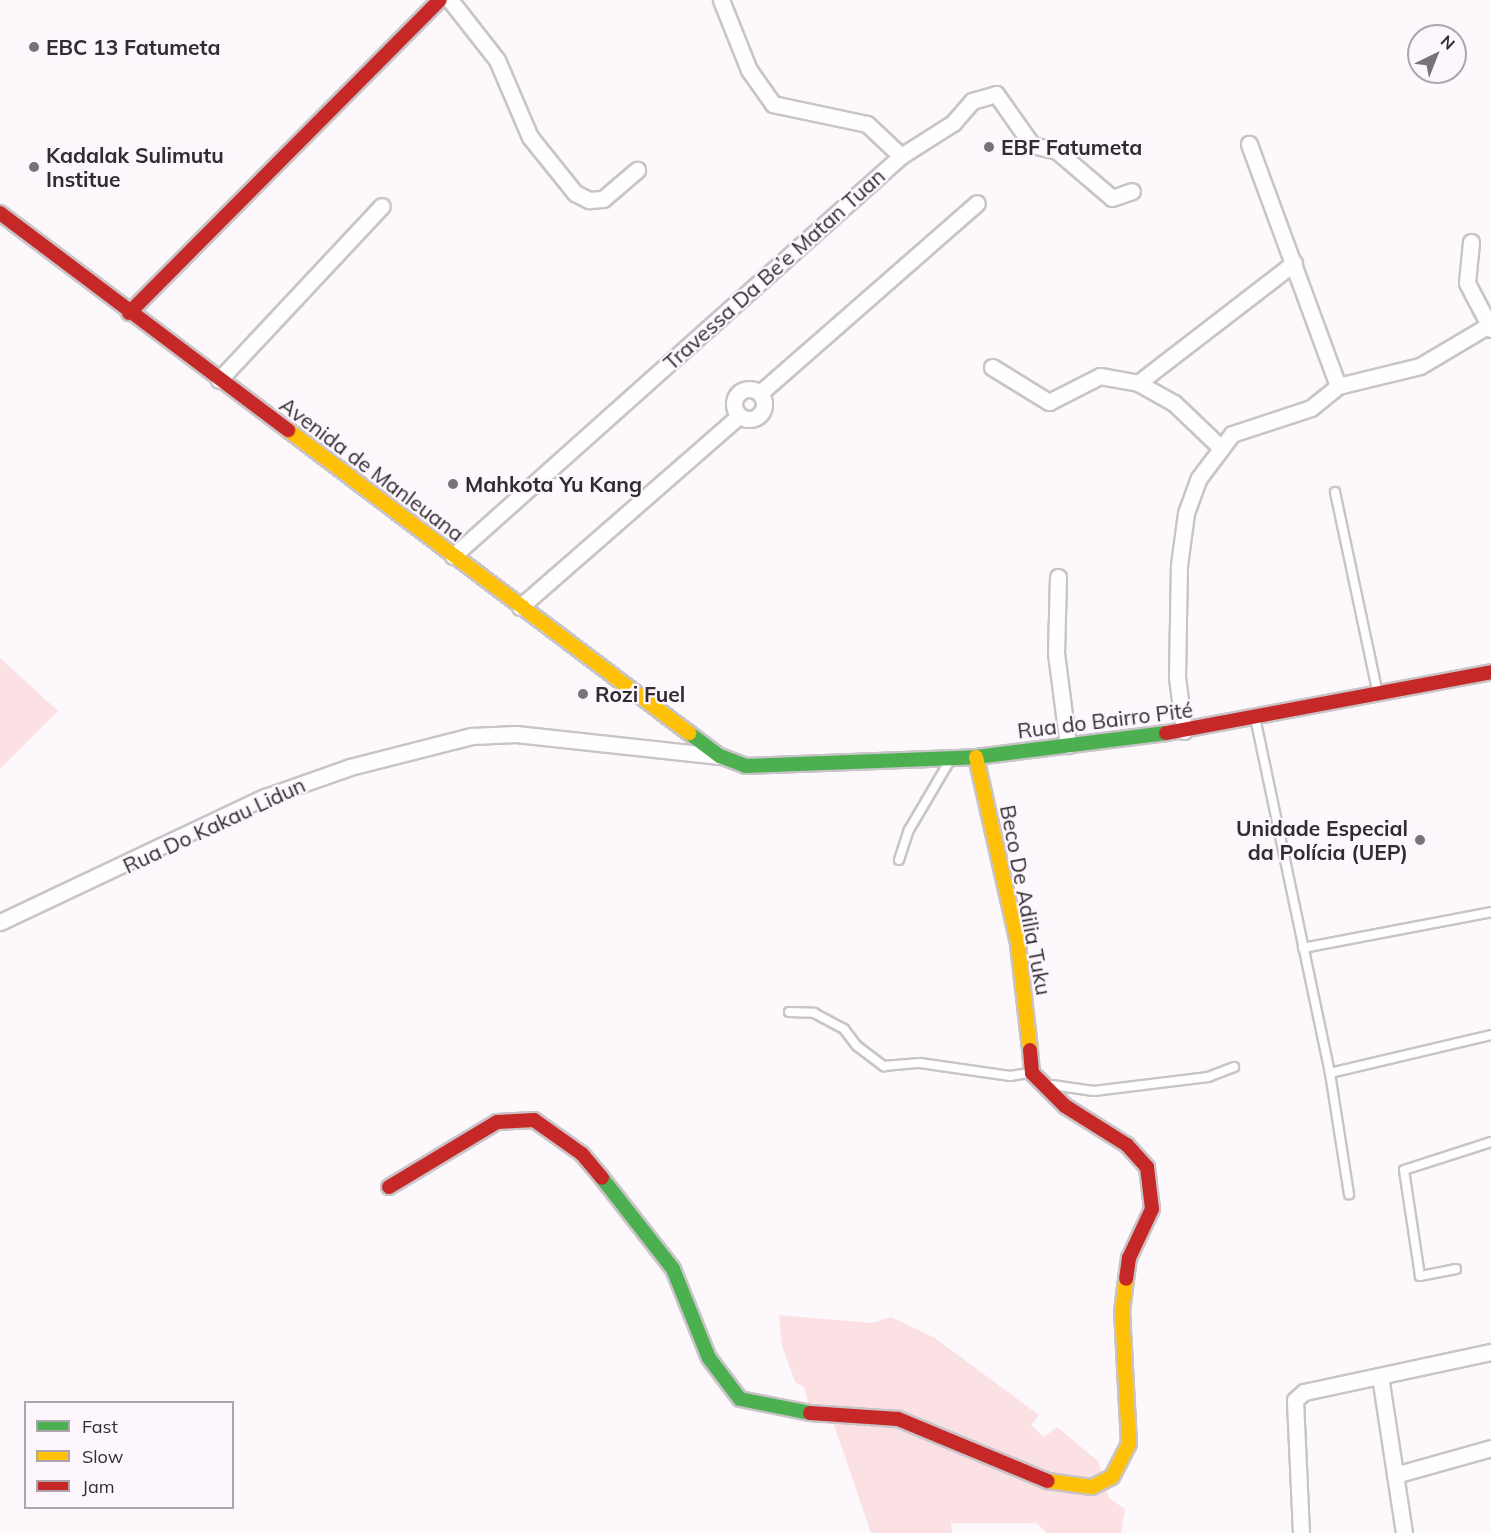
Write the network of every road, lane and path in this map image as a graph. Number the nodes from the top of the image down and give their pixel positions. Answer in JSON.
{"nodes":[{"id":1,"x":440,"y":0,"type":"edge"},
{"id":2,"x":450,"y":0,"type":"edge"},
{"id":3,"x":721,"y":0,"type":"edge"},
{"id":4,"x":1249,"y":144,"type":"dead end"},
{"id":5,"x":901,"y":156,"type":"junction"},
{"id":6,"x":637,"y":170,"type":"dead end"},
{"id":7,"x":1132,"y":191,"type":"dead end"},
{"id":8,"x":976,"y":202,"type":"dead end"},
{"id":9,"x":382,"y":206,"type":"dead end"},
{"id":10,"x":0,"y":213,"type":"edge"},
{"id":11,"x":1471,"y":242,"type":"dead end"},
{"id":12,"x":1294,"y":263,"type":"junction"},
{"id":13,"x":129,"y":313,"type":"junction"},
{"id":14,"x":1490,"y":327,"type":"edge"},
{"id":15,"x":992,"y":367,"type":"dead end"},
{"id":16,"x":219,"y":380,"type":"junction"},
{"id":17,"x":1138,"y":383,"type":"junction"},
{"id":18,"x":1338,"y":386,"type":"junction"},
{"id":19,"x":760,"y":393,"type":"junction"},
{"id":20,"x":739,"y":416,"type":"junction"},
{"id":21,"x":1220,"y":447,"type":"junction"},
{"id":22,"x":1335,"y":492,"type":"dead end"},
{"id":23,"x":453,"y":556,"type":"junction"},
{"id":24,"x":1058,"y":577,"type":"dead end"},
{"id":25,"x":520,"y":607,"type":"junction"},
{"id":26,"x":1491,"y":672,"type":"edge"},
{"id":27,"x":1378,"y":695,"type":"junction"},
{"id":28,"x":1256,"y":720,"type":"junction"},
{"id":29,"x":1184,"y":731,"type":"junction"},
{"id":30,"x":1068,"y":745,"type":"junction"},
{"id":31,"x":720,"y":756,"type":"junction"},
{"id":32,"x":976,"y":757,"type":"junction"},
{"id":33,"x":950,"y":759,"type":"junction"},
{"id":34,"x":899,"y":860,"type":"dead end"},
{"id":35,"x":1491,"y":912,"type":"edge"},
{"id":36,"x":0,"y":922,"type":"edge"},
{"id":37,"x":1303,"y":948,"type":"junction"},
{"id":38,"x":789,"y":1012,"type":"dead end"},
{"id":39,"x":1491,"y":1035,"type":"edge"},
{"id":40,"x":1234,"y":1068,"type":"dead end"},
{"id":41,"x":1032,"y":1073,"type":"junction"},
{"id":42,"x":1330,"y":1073,"type":"junction"},
{"id":43,"x":1045,"y":1084,"type":"junction"},
{"id":44,"x":1491,"y":1142,"type":"edge"},
{"id":45,"x":389,"y":1187,"type":"dead end"},
{"id":46,"x":1349,"y":1195,"type":"dead end"},
{"id":47,"x":1455,"y":1269,"type":"dead end"},
{"id":48,"x":1491,"y":1352,"type":"edge"},
{"id":49,"x":1380,"y":1376,"type":"junction"},
{"id":50,"x":1491,"y":1448,"type":"edge"},
{"id":51,"x":1395,"y":1475,"type":"junction"},
{"id":52,"x":1301,"y":1533,"type":"edge"},
{"id":53,"x":1404,"y":1533,"type":"edge"}],
"edges":[{"from":1,"to":13,"type":"main road"},
{"from":2,"to":6,"type":"street"},
{"from":3,"to":5,"type":"street","name":"Travessa Da Be’e Matan Tuan"},
{"from":4,"to":12,"type":"street"},
{"from":5,"to":7,"type":"street"},
{"from":5,"to":23,"type":"street","name":"Travessa Da Be’e Matan Tuan"},
{"from":8,"to":19,"type":"street"},
{"from":9,"to":16,"type":"street"},
{"from":10,"to":13,"type":"main road","name":"Avenida de Manleuana"},
{"from":11,"to":14,"type":"street"},
{"from":12,"to":17,"type":"street"},
{"from":12,"to":18,"type":"street"},
{"from":13,"to":16,"type":"main road","name":"Avenida de Manleuana"},
{"from":14,"to":18,"type":"street"},
{"from":15,"to":17,"type":"street"},
{"from":16,"to":23,"type":"main road","name":"Avenida de Manleuana"},
{"from":17,"to":21,"type":"street"},
{"from":18,"to":21,"type":"street"},
{"from":19,"to":20,"type":"street"},
{"from":19,"to":20,"type":"street"},
{"from":20,"to":25,"type":"street"},
{"from":21,"to":29,"type":"street"},
{"from":22,"to":27,"type":"lane"},
{"from":23,"to":25,"type":"main road","name":"Avenida de Manleuana"},
{"from":24,"to":30,"type":"street"},
{"from":25,"to":31,"type":"main road","name":"Avenida de Manleuana"},
{"from":26,"to":27,"type":"main road","name":"Rua do Bairro Pité"},
{"from":27,"to":28,"type":"main road","name":"Rua do Bairro Pité"},
{"from":28,"to":29,"type":"main road","name":"Rua do Bairro Pité"},
{"from":28,"to":37,"type":"lane"},
{"from":29,"to":30,"type":"main road","name":"Rua do Bairro Pité"},
{"from":30,"to":32,"type":"main road","name":"Rua do Bairro Pité"},
{"from":31,"to":33,"type":"main road","name":"Rua do Bairro Pité"},
{"from":31,"to":36,"type":"street","name":"Rua Do Kakau Lidun"},
{"from":32,"to":33,"type":"main road","name":"Rua do Bairro Pité"},
{"from":32,"to":41,"type":"main road","name":"Beco De Adilia Tuku"},
{"from":33,"to":34,"type":"lane"},
{"from":35,"to":37,"type":"lane"},
{"from":37,"to":42,"type":"lane"},
{"from":38,"to":41,"type":"lane"},
{"from":39,"to":42,"type":"lane"},
{"from":40,"to":43,"type":"lane"},
{"from":41,"to":43,"type":"main road"},
{"from":42,"to":46,"type":"lane"},
{"from":43,"to":45,"type":"main road"},
{"from":44,"to":47,"type":"lane"},
{"from":48,"to":49,"type":"street"},
{"from":49,"to":51,"type":"street"},
{"from":49,"to":52,"type":"street"},
{"from":50,"to":51,"type":"street"},
{"from":51,"to":53,"type":"street"}]}
